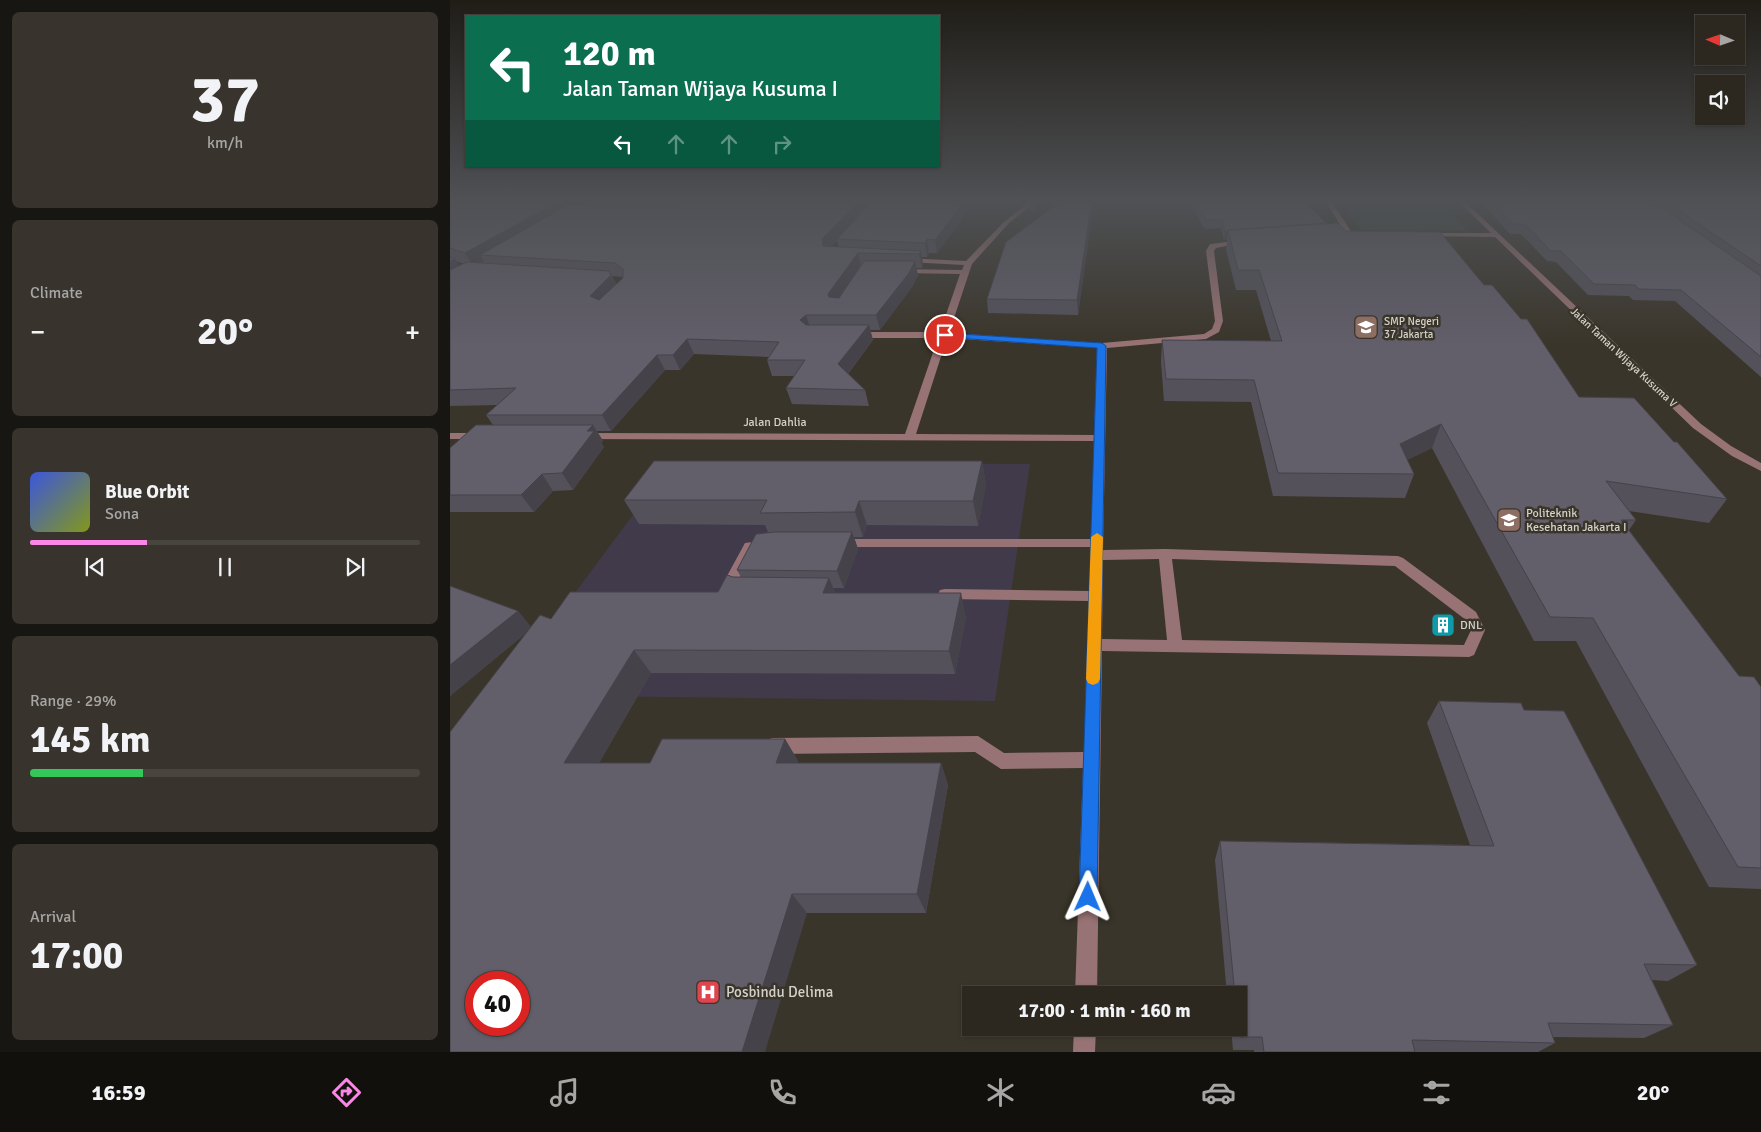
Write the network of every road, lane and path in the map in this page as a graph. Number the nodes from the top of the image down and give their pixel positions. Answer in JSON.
{"nodes":[{"id":1,"x":982,"y":248,"type":"edge"},
{"id":2,"x":1212,"y":248,"type":"edge"},
{"id":3,"x":1510,"y":248,"type":"edge"},
{"id":4,"x":898,"y":260,"type":"edge"},
{"id":5,"x":968,"y":263,"type":"junction"},
{"id":6,"x":893,"y":271,"type":"edge"},
{"id":7,"x":965,"y":272,"type":"junction"},
{"id":8,"x":850,"y":335,"type":"edge"},
{"id":9,"x":945,"y":335,"type":"junction"},
{"id":10,"x":1102,"y":346,"type":"junction"},
{"id":11,"x":450,"y":436,"type":"edge"},
{"id":12,"x":489,"y":436,"type":"edge"},
{"id":13,"x":577,"y":436,"type":"edge"},
{"id":14,"x":910,"y":436,"type":"junction"},
{"id":15,"x":1099,"y":438,"type":"junction"},
{"id":16,"x":1761,"y":467,"type":"edge"},
{"id":17,"x":782,"y":543,"type":"edge"},
{"id":18,"x":831,"y":543,"type":"edge"},
{"id":19,"x":1097,"y":549,"type":"junction"},
{"id":20,"x":1165,"y":554,"type":"junction"},
{"id":21,"x":745,"y":594,"type":"edge"},
{"id":22,"x":930,"y":594,"type":"edge"},
{"id":23,"x":1095,"y":596,"type":"junction"},
{"id":24,"x":1094,"y":645,"type":"junction"},
{"id":25,"x":1175,"y":647,"type":"junction"},
{"id":26,"x":760,"y":746,"type":"edge"},
{"id":27,"x":1092,"y":760,"type":"junction"},
{"id":28,"x":1086,"y":986,"type":"edge"},
{"id":29,"x":1085,"y":1036,"type":"edge"},
{"id":30,"x":1084,"y":1052,"type":"edge"}],
"edges":[{"from":1,"to":5,"type":"street"},
{"from":2,"to":10,"type":"street"},
{"from":3,"to":16,"type":"street","name":"Jalan Taman Wijaya Kusuma V"},
{"from":4,"to":5,"type":"street"},
{"from":5,"to":7,"type":"street"},
{"from":6,"to":7,"type":"street"},
{"from":7,"to":9,"type":"street"},
{"from":8,"to":9,"type":"street"},
{"from":9,"to":10,"type":"street"},
{"from":9,"to":14,"type":"street"},
{"from":10,"to":15,"type":"street"},
{"from":11,"to":12,"type":"street"},
{"from":13,"to":14,"type":"street","name":"Jalan Dahlia"},
{"from":14,"to":15,"type":"street","name":"Jalan Dahlia"},
{"from":15,"to":19,"type":"street"},
{"from":17,"to":21,"type":"street"},
{"from":18,"to":19,"type":"street"},
{"from":19,"to":20,"type":"street"},
{"from":19,"to":23,"type":"street"},
{"from":20,"to":25,"type":"street"},
{"from":20,"to":25,"type":"street"},
{"from":22,"to":23,"type":"street"},
{"from":23,"to":24,"type":"street"},
{"from":24,"to":25,"type":"street"},
{"from":24,"to":27,"type":"street"},
{"from":26,"to":27,"type":"street"},
{"from":27,"to":28,"type":"street"},
{"from":29,"to":30,"type":"street"}]}
